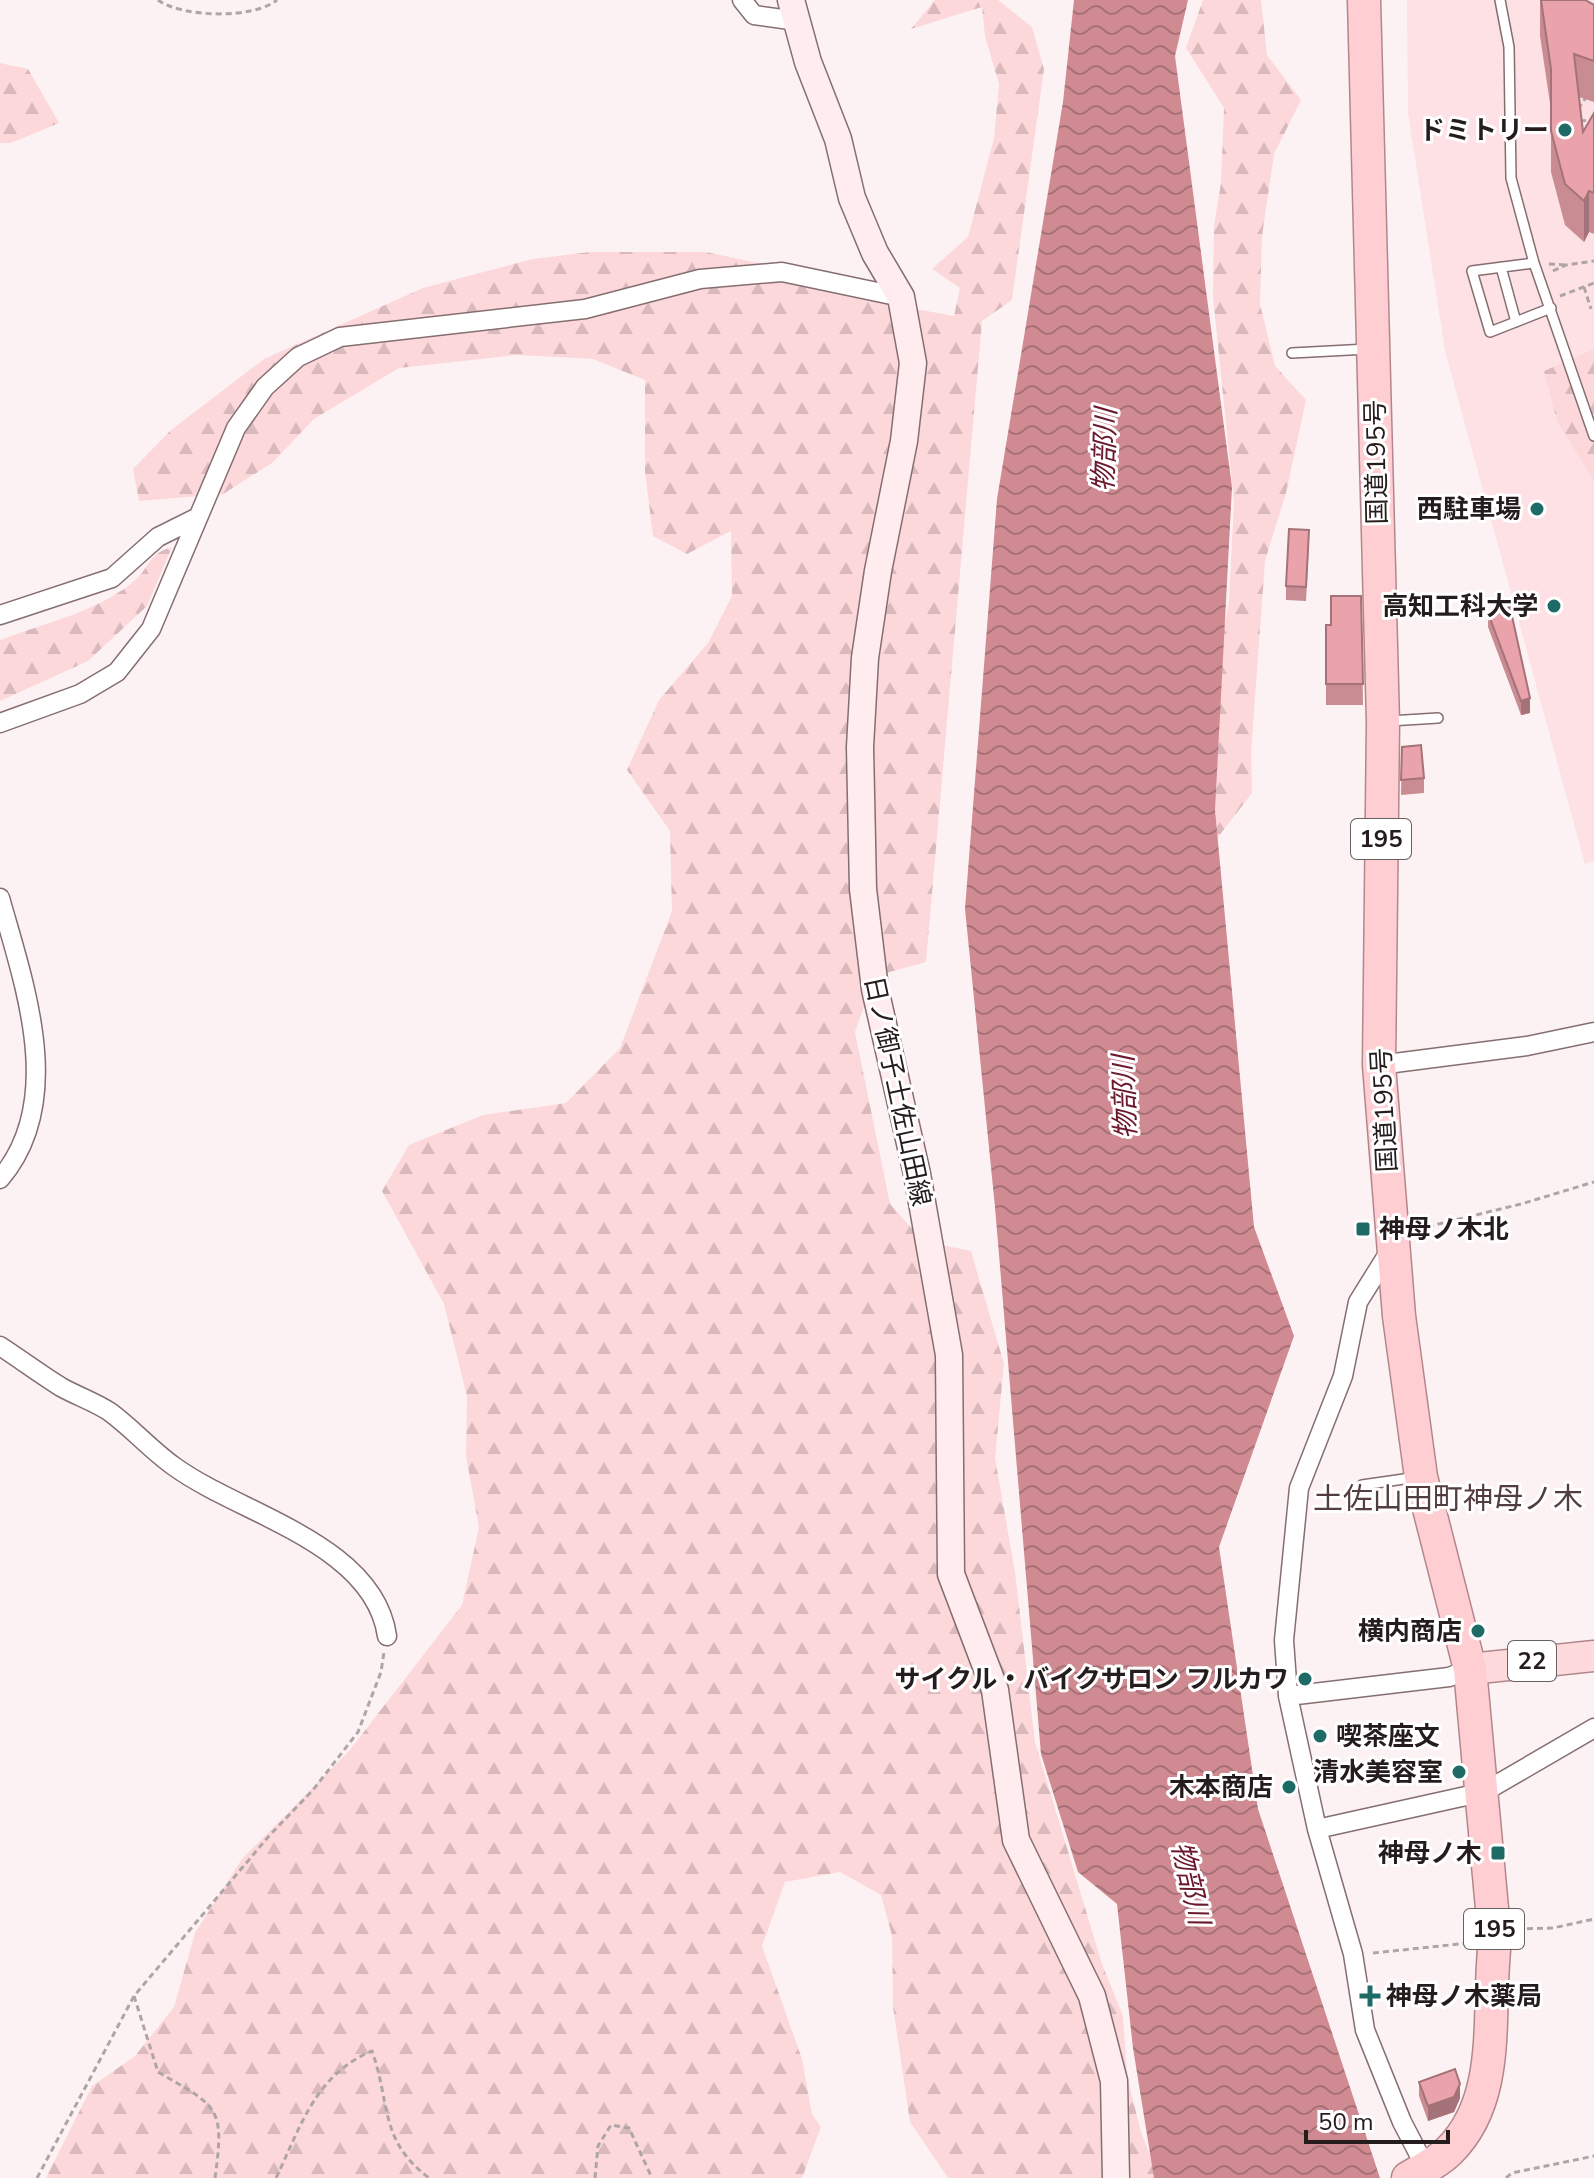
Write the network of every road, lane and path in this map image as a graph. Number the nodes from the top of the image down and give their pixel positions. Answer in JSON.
{"nodes":[{"id":1,"x":158,"y":0,"type":"edge"},
{"id":2,"x":277,"y":0,"type":"edge"},
{"id":3,"x":742,"y":0,"type":"edge"},
{"id":4,"x":1364,"y":0,"type":"edge"},
{"id":5,"x":1500,"y":0,"type":"edge"},
{"id":6,"x":794,"y":10,"type":"edge"},
{"id":7,"x":1587,"y":96,"type":"dead end"},
{"id":8,"x":1575,"y":114,"type":"edge"},
{"id":9,"x":1594,"y":120,"type":"edge"},
{"id":10,"x":1569,"y":123,"type":"edge"},
{"id":11,"x":1594,"y":261,"type":"edge"},
{"id":12,"x":1534,"y":263,"type":"junction"},
{"id":13,"x":1501,"y":267,"type":"junction"},
{"id":14,"x":1539,"y":278,"type":"junction"},
{"id":15,"x":1594,"y":283,"type":"edge"},
{"id":16,"x":1584,"y":287,"type":"junction"},
{"id":17,"x":901,"y":297,"type":"junction"},
{"id":18,"x":1551,"y":308,"type":"junction"},
{"id":19,"x":1591,"y":309,"type":"dead end"},
{"id":20,"x":1516,"y":322,"type":"junction"},
{"id":21,"x":1373,"y":349,"type":"junction"},
{"id":22,"x":1292,"y":353,"type":"dead end"},
{"id":23,"x":1594,"y":436,"type":"edge"},
{"id":24,"x":198,"y":517,"type":"junction"},
{"id":25,"x":0,"y":615,"type":"edge"},
{"id":26,"x":1438,"y":718,"type":"dead end"},
{"id":27,"x":1383,"y":722,"type":"junction"},
{"id":28,"x":0,"y":723,"type":"edge"},
{"id":29,"x":0,"y":898,"type":"edge"},
{"id":30,"x":1594,"y":1032,"type":"edge"},
{"id":31,"x":1379,"y":1065,"type":"junction"},
{"id":32,"x":0,"y":1179,"type":"edge"},
{"id":33,"x":1594,"y":1182,"type":"edge"},
{"id":34,"x":1392,"y":1241,"type":"junction"},
{"id":35,"x":0,"y":1346,"type":"edge"},
{"id":36,"x":1421,"y":1477,"type":"junction"},
{"id":37,"x":1362,"y":1485,"type":"dead end"},
{"id":38,"x":387,"y":1636,"type":"joint"},
{"id":39,"x":1594,"y":1656,"type":"edge"},
{"id":40,"x":1470,"y":1669,"type":"junction"},
{"id":41,"x":1288,"y":1696,"type":"junction"},
{"id":42,"x":1594,"y":1728,"type":"edge"},
{"id":43,"x":1484,"y":1792,"type":"junction"},
{"id":44,"x":1317,"y":1829,"type":"junction"},
{"id":45,"x":1594,"y":1919,"type":"edge"},
{"id":46,"x":1494,"y":1935,"type":"junction"},
{"id":47,"x":1353,"y":1954,"type":"junction"},
{"id":48,"x":134,"y":1996,"type":"junction"},
{"id":49,"x":1594,"y":2156,"type":"edge"},
{"id":50,"x":1423,"y":2175,"type":"edge"},
{"id":51,"x":37,"y":2178,"type":"edge"},
{"id":52,"x":215,"y":2178,"type":"edge"},
{"id":53,"x":276,"y":2178,"type":"edge"},
{"id":54,"x":429,"y":2178,"type":"edge"},
{"id":55,"x":595,"y":2178,"type":"edge"},
{"id":56,"x":652,"y":2178,"type":"edge"},
{"id":57,"x":1116,"y":2178,"type":"edge"},
{"id":58,"x":1506,"y":2178,"type":"edge"}],
"edges":[{"from":1,"to":2,"type":"path"},
{"from":3,"to":6,"type":"street"},
{"from":4,"to":21,"type":"highway","name":"国道195号","number":"195"},
{"from":5,"to":12,"type":"lane"},
{"from":6,"to":17,"type":"main road","name":"日ノ御子土佐山田線"},
{"from":7,"to":8,"type":"path"},
{"from":9,"to":10,"type":"path"},
{"from":11,"to":14,"type":"path"},
{"from":12,"to":13,"type":"lane"},
{"from":12,"to":14,"type":"lane"},
{"from":13,"to":20,"type":"lane"},
{"from":13,"to":20,"type":"lane"},
{"from":14,"to":18,"type":"lane"},
{"from":15,"to":16,"type":"path"},
{"from":16,"to":18,"type":"path"},
{"from":16,"to":19,"type":"path"},
{"from":17,"to":24,"type":"street"},
{"from":17,"to":57,"type":"main road","name":"日ノ御子土佐山田線"},
{"from":18,"to":20,"type":"lane"},
{"from":18,"to":23,"type":"lane"},
{"from":21,"to":22,"type":"lane"},
{"from":21,"to":27,"type":"highway","name":"国道195号","number":"195"},
{"from":24,"to":25,"type":"street"},
{"from":24,"to":28,"type":"street"},
{"from":26,"to":27,"type":"lane"},
{"from":27,"to":31,"type":"highway","name":"国道195号","number":"195"},
{"from":29,"to":32,"type":"street"},
{"from":30,"to":31,"type":"street"},
{"from":31,"to":34,"type":"highway","name":"国道195号","number":"195"},
{"from":33,"to":34,"type":"path"},
{"from":34,"to":36,"type":"highway","name":"国道195号","number":"195"},
{"from":34,"to":41,"type":"street"},
{"from":35,"to":38,"type":"street"},
{"from":36,"to":37,"type":"lane"},
{"from":36,"to":40,"type":"highway","name":"国道195号","number":"195"},
{"from":38,"to":48,"type":"path"},
{"from":39,"to":40,"type":"main road","number":"22"},
{"from":40,"to":41,"type":"street"},
{"from":40,"to":43,"type":"highway","name":"国道195号","number":"195"},
{"from":41,"to":44,"type":"street"},
{"from":42,"to":43,"type":"street"},
{"from":43,"to":44,"type":"street"},
{"from":43,"to":46,"type":"highway","name":"国道195号","number":"195"},
{"from":44,"to":47,"type":"street"},
{"from":45,"to":46,"type":"path"},
{"from":46,"to":47,"type":"path"},
{"from":46,"to":50,"type":"highway","name":"国道195号","number":"195"},
{"from":47,"to":50,"type":"street"},
{"from":48,"to":51,"type":"path"},
{"from":48,"to":52,"type":"path"},
{"from":49,"to":58,"type":"path"},
{"from":53,"to":54,"type":"path"},
{"from":55,"to":56,"type":"path"}]}
